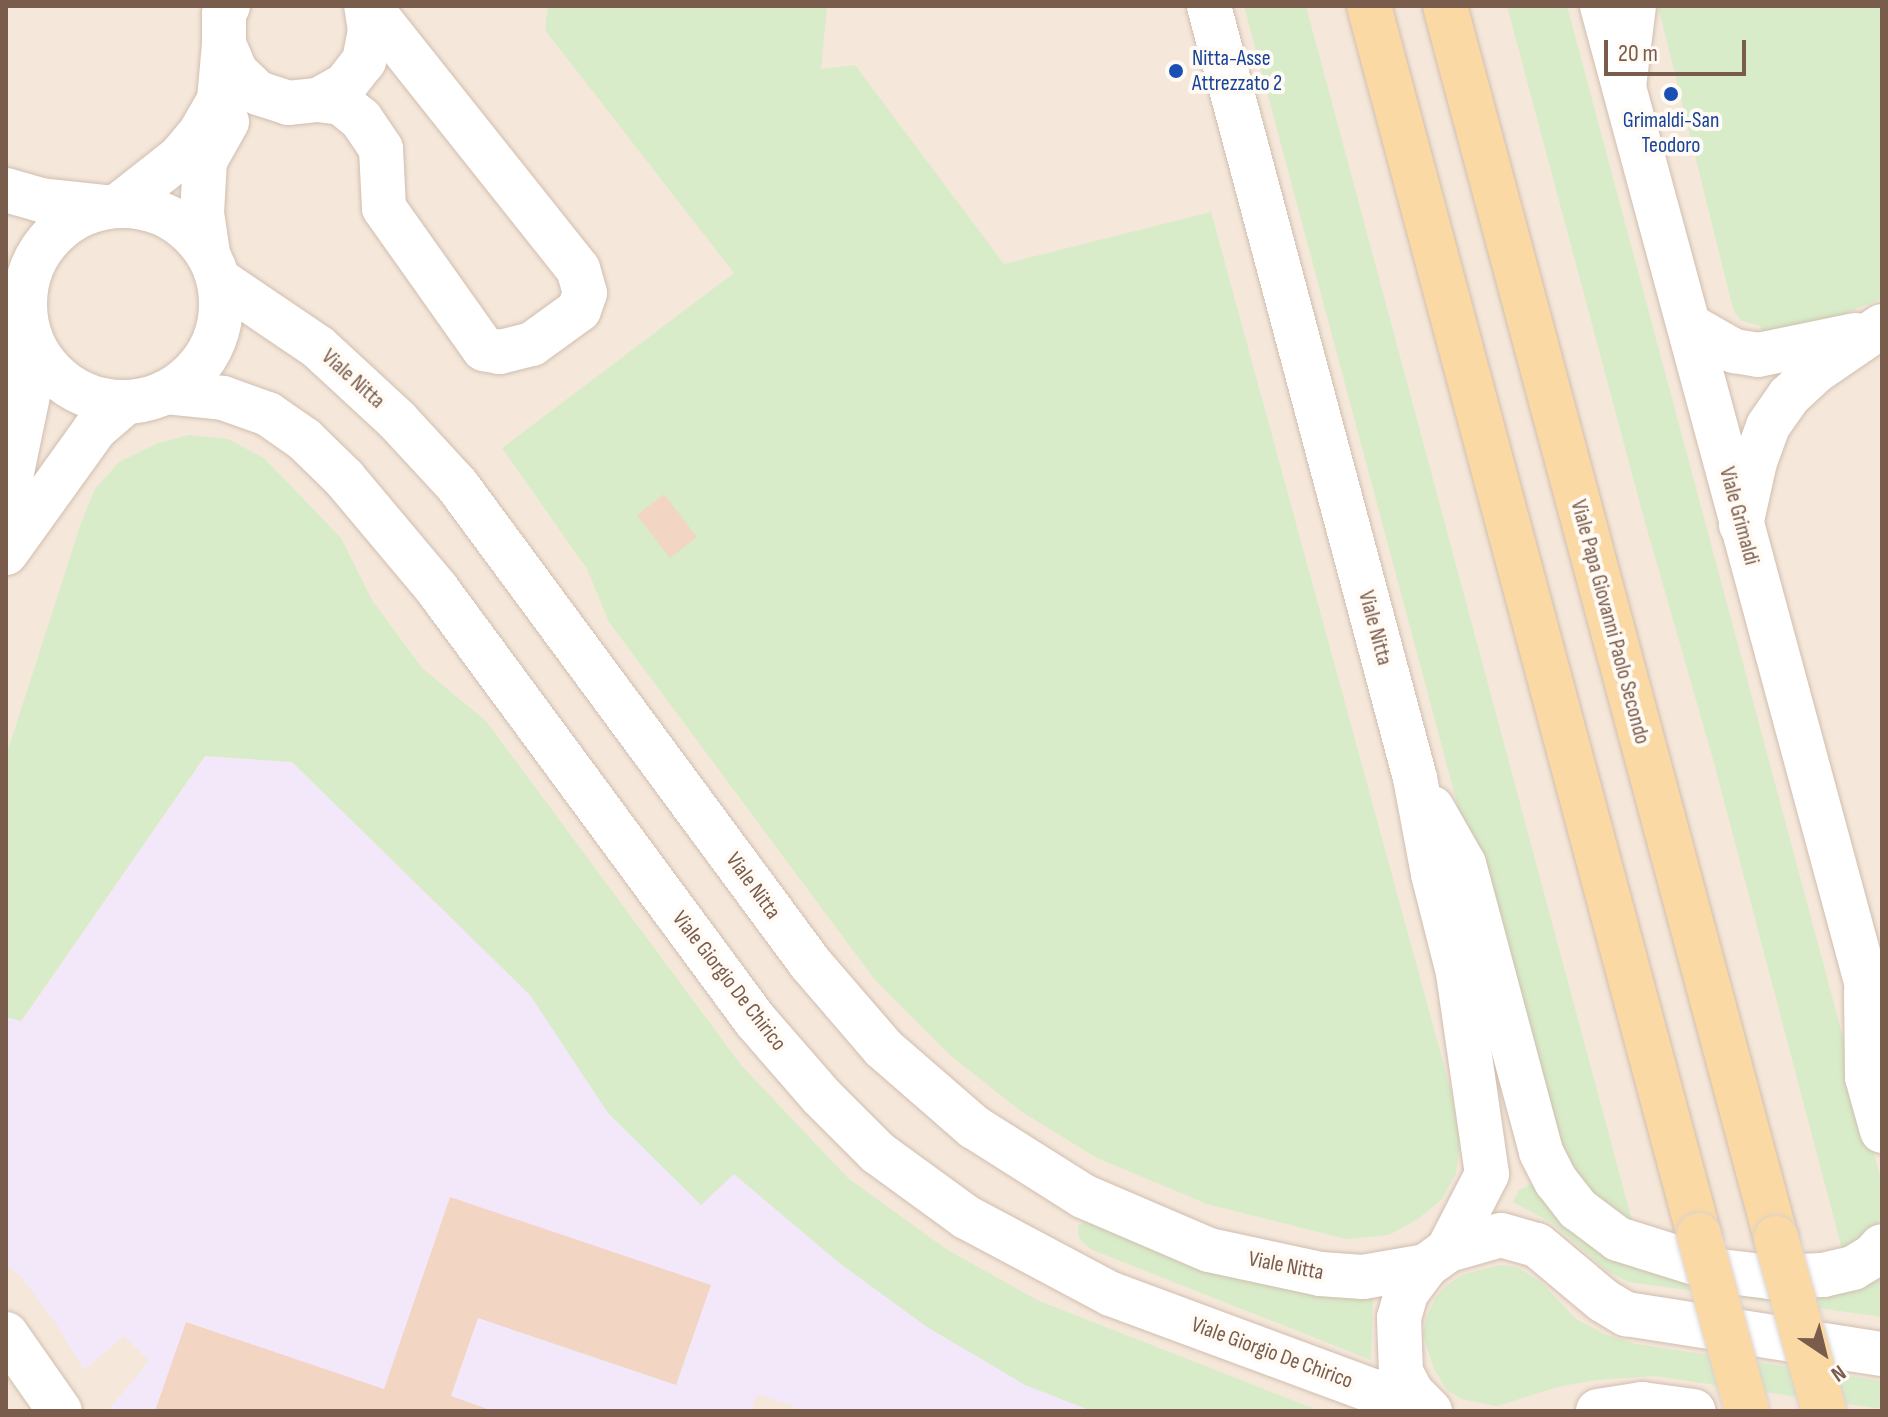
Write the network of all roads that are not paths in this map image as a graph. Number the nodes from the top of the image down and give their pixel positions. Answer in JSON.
{"nodes":[{"id":1,"x":368,"y":6,"type":"edge"},
{"id":2,"x":1209,"y":6,"type":"edge"},
{"id":3,"x":1369,"y":6,"type":"edge"},
{"id":4,"x":1445,"y":6,"type":"edge"},
{"id":5,"x":1602,"y":6,"type":"edge"},
{"id":6,"x":1634,"y":6,"type":"edge"},
{"id":7,"x":224,"y":17,"type":"edge"},
{"id":8,"x":1624,"y":86,"type":"junction"},
{"id":9,"x":269,"y":97,"type":"junction"},
{"id":10,"x":318,"y":100,"type":"junction"},
{"id":11,"x":6,"y":190,"type":"edge"},
{"id":12,"x":112,"y":206,"type":"junction"},
{"id":13,"x":213,"y":267,"type":"junction"},
{"id":14,"x":1690,"y":326,"type":"junction"},
{"id":15,"x":1878,"y":329,"type":"edge"},
{"id":16,"x":21,"y":331,"type":"edge"},
{"id":17,"x":146,"y":397,"type":"junction"},
{"id":18,"x":6,"y":501,"type":"edge"},
{"id":19,"x":1741,"y":525,"type":"junction"},
{"id":20,"x":6,"y":553,"type":"edge"},
{"id":21,"x":1415,"y":778,"type":"junction"},
{"id":22,"x":1866,"y":982,"type":"junction"},
{"id":23,"x":1882,"y":1023,"type":"edge"},
{"id":24,"x":1882,"y":1131,"type":"edge"},
{"id":25,"x":1882,"y":1246,"type":"edge"},
{"id":26,"x":1437,"y":1258,"type":"junction"},
{"id":27,"x":6,"y":1334,"type":"edge"},
{"id":28,"x":1882,"y":1354,"type":"edge"},
{"id":29,"x":60,"y":1411,"type":"edge"},
{"id":30,"x":1429,"y":1411,"type":"edge"},
{"id":31,"x":1598,"y":1411,"type":"edge"},
{"id":32,"x":1694,"y":1411,"type":"edge"},
{"id":33,"x":1747,"y":1411,"type":"edge"},
{"id":34,"x":1824,"y":1411,"type":"edge"}],
"edges":[{"from":1,"to":10,"type":"main road"},
{"from":1,"to":10,"type":"main road"},
{"from":2,"to":21,"type":"main road","name":"Viale Nitta"},
{"from":3,"to":33,"type":"main road","bridge":true},
{"from":4,"to":34,"type":"main road","name":"Viale Papa Giovanni Paolo Secondo","bridge":true},
{"from":5,"to":8,"type":"main road","name":"Viale Grimaldi"},
{"from":6,"to":8,"type":"main road"},
{"from":7,"to":9,"type":"main road"},
{"from":7,"to":12,"type":"main road"},
{"from":8,"to":14,"type":"main road","name":"Viale Grimaldi"},
{"from":9,"to":10,"type":"main road"},
{"from":9,"to":13,"type":"main road"},
{"from":11,"to":12,"type":"main road"},
{"from":12,"to":13,"type":"main road"},
{"from":12,"to":16,"type":"main road"},
{"from":13,"to":17,"type":"main road"},
{"from":13,"to":26,"type":"main road","name":"Viale Nitta"},
{"from":14,"to":15,"type":"main road"},
{"from":14,"to":19,"type":"main road","name":"Viale Grimaldi"},
{"from":15,"to":19,"type":"main road"},
{"from":16,"to":17,"type":"main road"},
{"from":16,"to":18,"type":"main road"},
{"from":17,"to":20,"type":"main road"},
{"from":17,"to":30,"type":"main road","name":"Viale Giorgio De Chirico"},
{"from":19,"to":22,"type":"main road","name":"Viale Grimaldi"},
{"from":21,"to":25,"type":"main road"},
{"from":21,"to":26,"type":"main road","name":"Viale Nitta"},
{"from":22,"to":23,"type":"main road","name":"Viale Grimaldi"},
{"from":22,"to":24,"type":"main road"},
{"from":26,"to":28,"type":"main road"},
{"from":26,"to":30,"type":"main road"},
{"from":27,"to":29,"type":"main road"},
{"from":31,"to":32,"type":"main road"}]}
